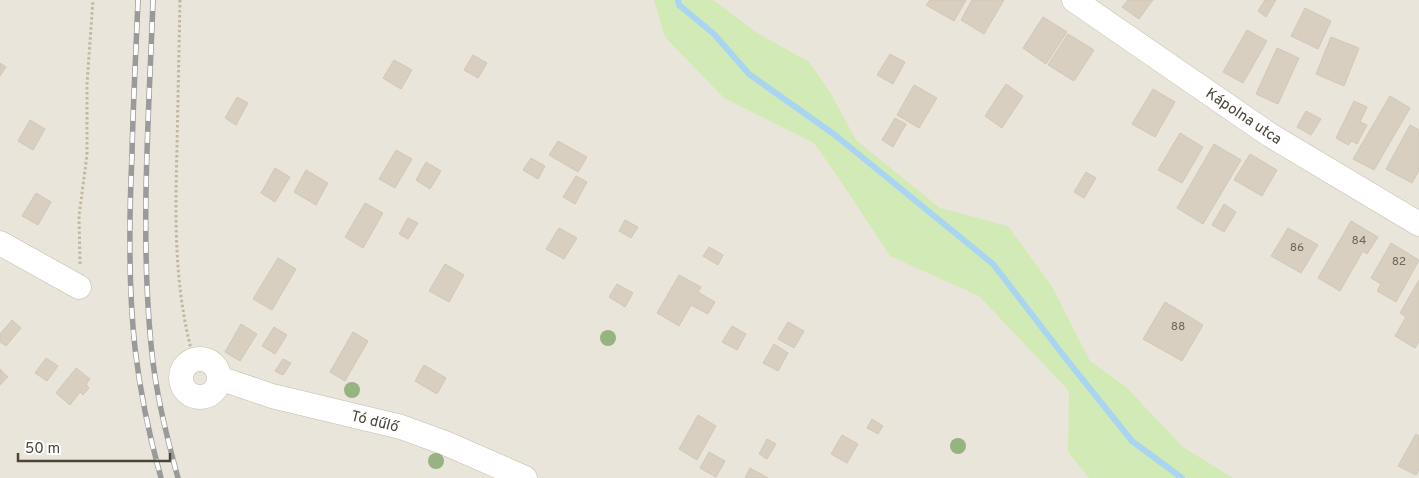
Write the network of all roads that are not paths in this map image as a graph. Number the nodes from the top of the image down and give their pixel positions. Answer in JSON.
{"nodes":[{"id":1,"x":1074,"y":0,"type":"edge"},
{"id":2,"x":1419,"y":224,"type":"edge"},
{"id":3,"x":0,"y":242,"type":"edge"},
{"id":4,"x":79,"y":287,"type":"road end"},
{"id":5,"x":219,"y":378,"type":"junction"},
{"id":6,"x":525,"y":478,"type":"edge"}],
"edges":[{"from":1,"to":2,"type":"street","name":"Kápolna utca"},
{"from":3,"to":4,"type":"street"},
{"from":5,"to":5,"type":"street"},
{"from":5,"to":6,"type":"street","name":"Tó dűlő"}]}
